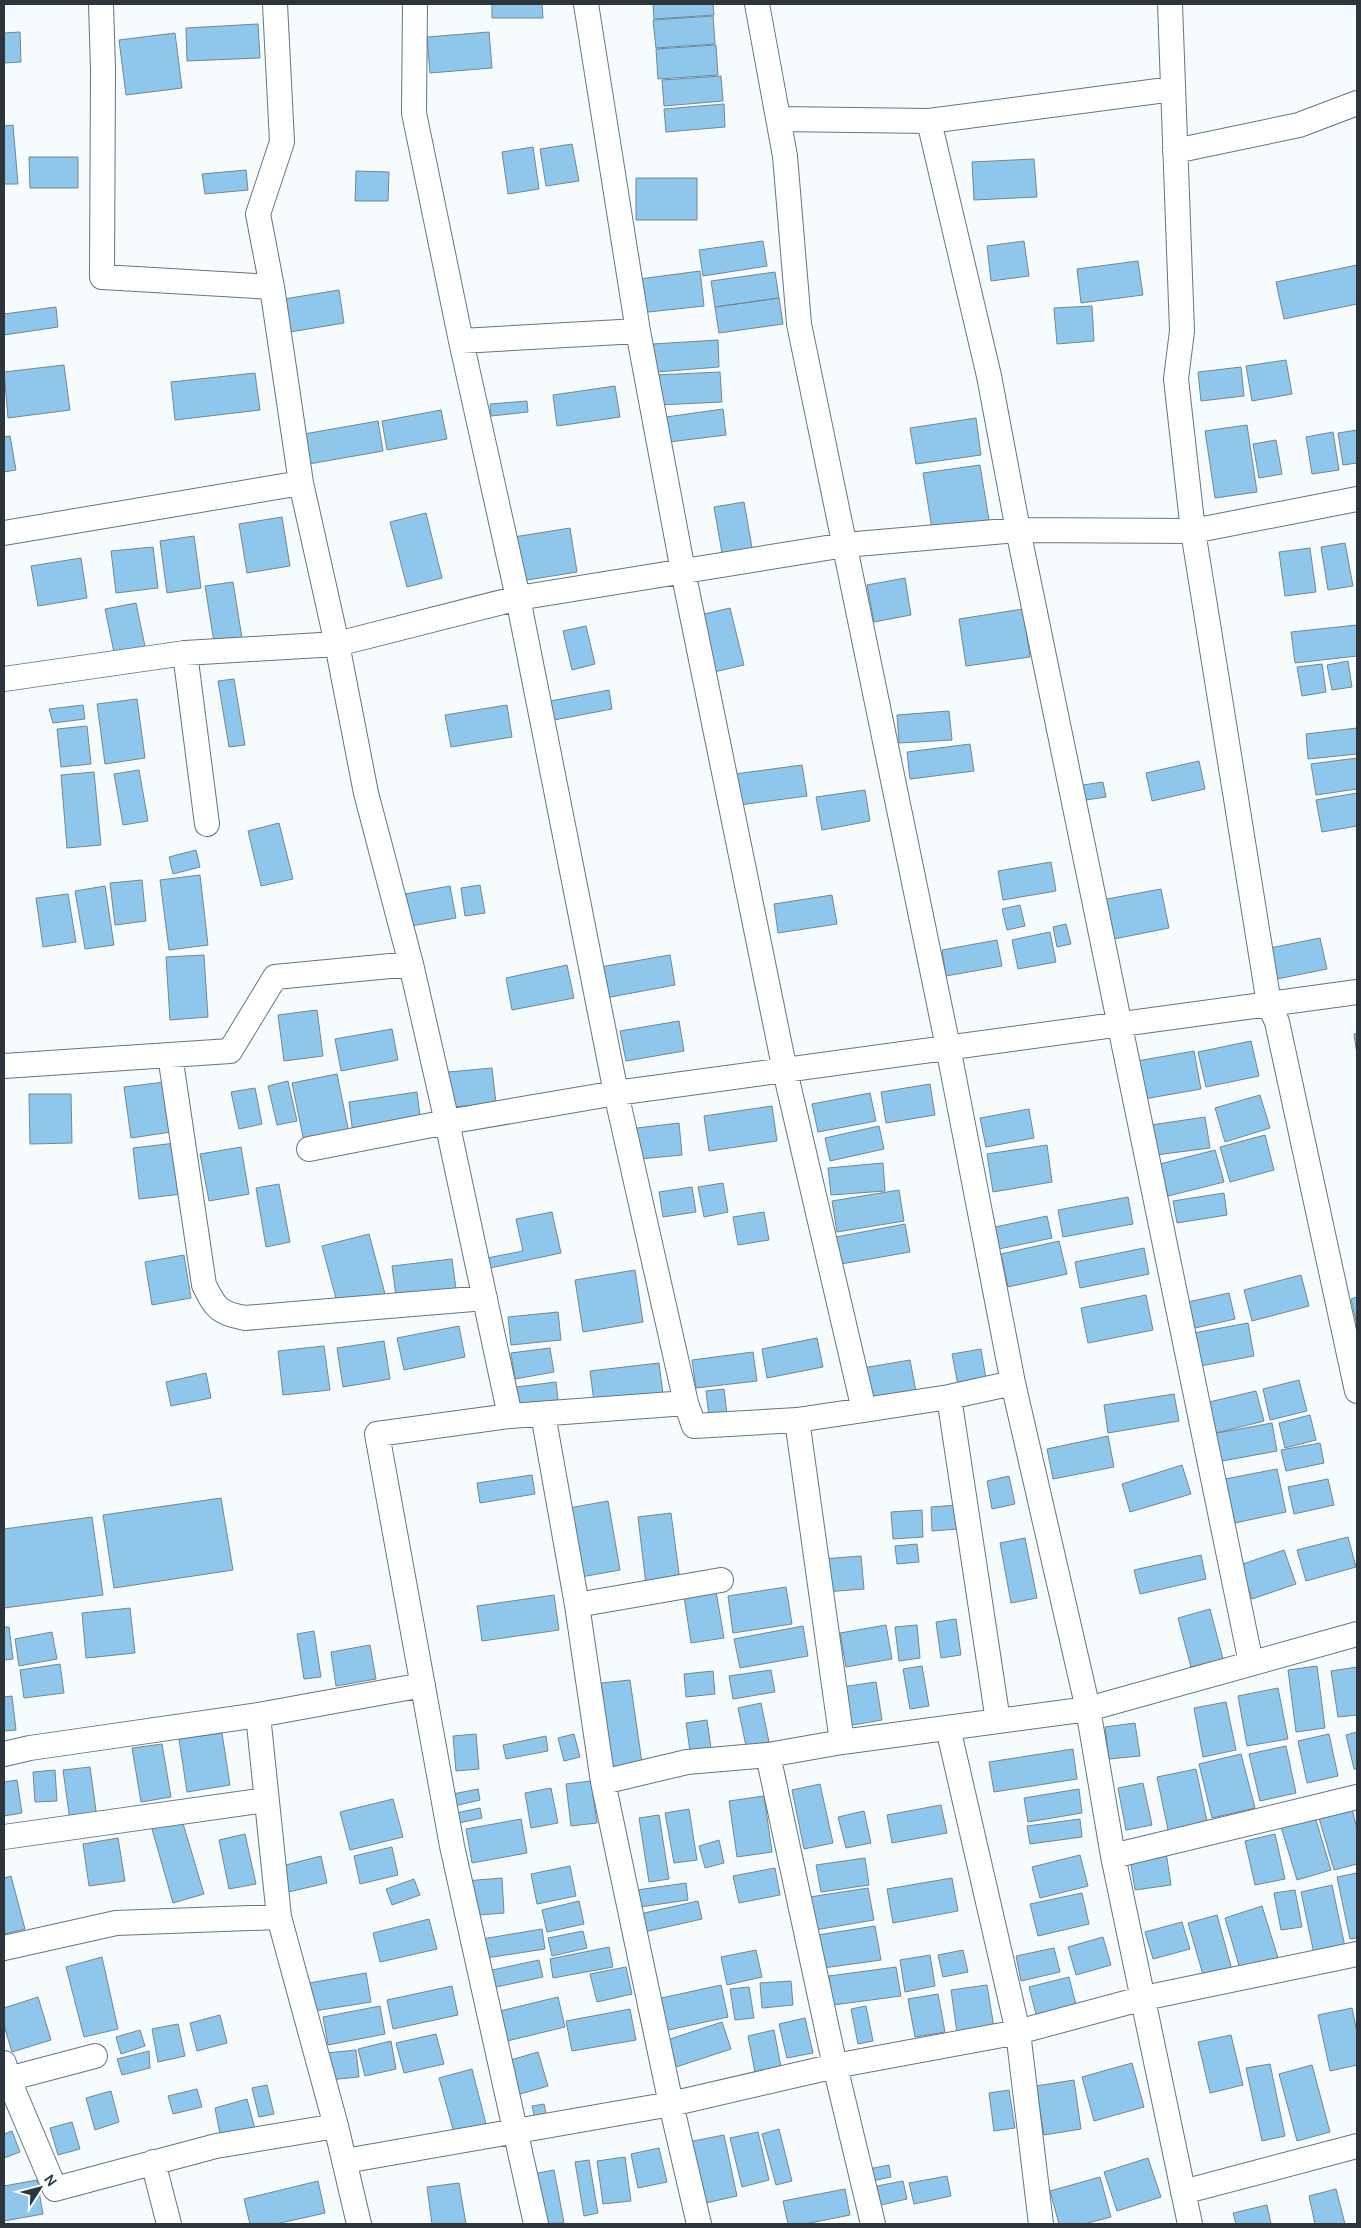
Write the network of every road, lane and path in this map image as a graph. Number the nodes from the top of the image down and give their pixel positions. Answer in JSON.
{"nodes":[{"id":1,"x":101,"y":4,"type":"edge"},
{"id":2,"x":275,"y":4,"type":"edge"},
{"id":3,"x":415,"y":4,"type":"edge"},
{"id":4,"x":586,"y":4,"type":"edge"},
{"id":5,"x":757,"y":4,"type":"edge"},
{"id":6,"x":1170,"y":4,"type":"edge"},
{"id":7,"x":1173,"y":89,"type":"junction"},
{"id":8,"x":1357,"y":103,"type":"edge"},
{"id":9,"x":778,"y":119,"type":"junction"},
{"id":10,"x":929,"y":121,"type":"junction"},
{"id":11,"x":1175,"y":151,"type":"junction"},
{"id":12,"x":272,"y":287,"type":"junction"},
{"id":13,"x":638,"y":331,"type":"junction"},
{"id":14,"x":461,"y":341,"type":"junction"},
{"id":15,"x":301,"y":483,"type":"junction"},
{"id":16,"x":1357,"y":499,"type":"edge"},
{"id":17,"x":1018,"y":530,"type":"junction"},
{"id":18,"x":1193,"y":530,"type":"junction"},
{"id":19,"x":4,"y":533,"type":"edge"},
{"id":20,"x":845,"y":545,"type":"junction"},
{"id":21,"x":683,"y":571,"type":"junction"},
{"id":22,"x":518,"y":598,"type":"junction"},
{"id":23,"x":337,"y":644,"type":"junction"},
{"id":24,"x":185,"y":653,"type":"junction"},
{"id":25,"x":4,"y":679,"type":"edge"},
{"id":26,"x":207,"y":824,"type":"dead end"},
{"id":27,"x":411,"y":964,"type":"junction"},
{"id":28,"x":1357,"y":992,"type":"edge"},
{"id":29,"x":1269,"y":1004,"type":"junction"},
{"id":30,"x":1120,"y":1026,"type":"junction"},
{"id":31,"x":948,"y":1047,"type":"junction"},
{"id":32,"x":170,"y":1055,"type":"junction"},
{"id":33,"x":4,"y":1066,"type":"edge"},
{"id":34,"x":785,"y":1071,"type":"junction"},
{"id":35,"x":616,"y":1093,"type":"junction"},
{"id":36,"x":447,"y":1122,"type":"junction"},
{"id":37,"x":309,"y":1149,"type":"dead end"},
{"id":38,"x":485,"y":1298,"type":"junction"},
{"id":39,"x":1013,"y":1383,"type":"junction"},
{"id":40,"x":1357,"y":1391,"type":"edge"},
{"id":41,"x":949,"y":1397,"type":"junction"},
{"id":42,"x":686,"y":1403,"type":"junction"},
{"id":43,"x":864,"y":1410,"type":"junction"},
{"id":44,"x":543,"y":1414,"type":"junction"},
{"id":45,"x":510,"y":1416,"type":"junction"},
{"id":46,"x":796,"y":1420,"type":"junction"},
{"id":47,"x":721,"y":1580,"type":"dead end"},
{"id":48,"x":576,"y":1605,"type":"junction"},
{"id":49,"x":1357,"y":1634,"type":"edge"},
{"id":50,"x":1251,"y":1663,"type":"junction"},
{"id":51,"x":423,"y":1685,"type":"junction"},
{"id":52,"x":1088,"y":1709,"type":"junction"},
{"id":53,"x":258,"y":1714,"type":"junction"},
{"id":54,"x":998,"y":1721,"type":"junction"},
{"id":55,"x":948,"y":1728,"type":"junction"},
{"id":56,"x":842,"y":1742,"type":"junction"},
{"id":57,"x":4,"y":1754,"type":"edge"},
{"id":58,"x":768,"y":1756,"type":"junction"},
{"id":59,"x":603,"y":1782,"type":"junction"},
{"id":60,"x":1357,"y":1797,"type":"edge"},
{"id":61,"x":265,"y":1800,"type":"junction"},
{"id":62,"x":4,"y":1837,"type":"edge"},
{"id":63,"x":1113,"y":1856,"type":"junction"},
{"id":64,"x":279,"y":1917,"type":"junction"},
{"id":65,"x":4,"y":1948,"type":"edge"},
{"id":66,"x":1357,"y":1954,"type":"edge"},
{"id":67,"x":1144,"y":1998,"type":"junction"},
{"id":68,"x":1018,"y":2032,"type":"junction"},
{"id":69,"x":95,"y":2056,"type":"dead end"},
{"id":70,"x":835,"y":2066,"type":"junction"},
{"id":71,"x":5,"y":2074,"type":"edge"},
{"id":72,"x":671,"y":2104,"type":"junction"},
{"id":73,"x":336,"y":2126,"type":"junction"},
{"id":74,"x":516,"y":2131,"type":"junction"},
{"id":75,"x":1357,"y":2146,"type":"edge"},
{"id":76,"x":345,"y":2161,"type":"junction"},
{"id":77,"x":153,"y":2162,"type":"junction"},
{"id":78,"x":1183,"y":2192,"type":"junction"},
{"id":79,"x":169,"y":2224,"type":"edge"},
{"id":80,"x":359,"y":2224,"type":"edge"},
{"id":81,"x":536,"y":2224,"type":"edge"},
{"id":82,"x":699,"y":2224,"type":"edge"},
{"id":83,"x":873,"y":2224,"type":"edge"},
{"id":84,"x":1041,"y":2224,"type":"edge"},
{"id":85,"x":1190,"y":2224,"type":"edge"}],
"edges":[{"from":1,"to":12,"type":"street"},
{"from":2,"to":12,"type":"street"},
{"from":3,"to":14,"type":"street"},
{"from":4,"to":13,"type":"street"},
{"from":5,"to":9,"type":"street"},
{"from":6,"to":7,"type":"street"},
{"from":7,"to":10,"type":"street"},
{"from":7,"to":11,"type":"street"},
{"from":8,"to":11,"type":"street"},
{"from":9,"to":10,"type":"street"},
{"from":9,"to":20,"type":"street"},
{"from":10,"to":17,"type":"street"},
{"from":11,"to":18,"type":"street"},
{"from":12,"to":15,"type":"street"},
{"from":13,"to":14,"type":"street"},
{"from":13,"to":21,"type":"street"},
{"from":14,"to":22,"type":"street"},
{"from":15,"to":19,"type":"street"},
{"from":15,"to":23,"type":"street"},
{"from":16,"to":18,"type":"street"},
{"from":17,"to":18,"type":"street"},
{"from":17,"to":20,"type":"street"},
{"from":17,"to":30,"type":"street"},
{"from":18,"to":29,"type":"street"},
{"from":20,"to":21,"type":"street"},
{"from":20,"to":31,"type":"street"},
{"from":21,"to":22,"type":"street"},
{"from":21,"to":34,"type":"street"},
{"from":22,"to":23,"type":"street"},
{"from":22,"to":35,"type":"street"},
{"from":23,"to":24,"type":"street"},
{"from":23,"to":27,"type":"street"},
{"from":24,"to":25,"type":"street"},
{"from":24,"to":26,"type":"street"},
{"from":27,"to":32,"type":"street"},
{"from":27,"to":36,"type":"street"},
{"from":28,"to":29,"type":"street"},
{"from":29,"to":30,"type":"street"},
{"from":29,"to":40,"type":"street"},
{"from":30,"to":31,"type":"street"},
{"from":30,"to":50,"type":"street"},
{"from":31,"to":34,"type":"street"},
{"from":31,"to":39,"type":"street"},
{"from":32,"to":33,"type":"street"},
{"from":32,"to":38,"type":"street"},
{"from":34,"to":35,"type":"street"},
{"from":34,"to":43,"type":"street"},
{"from":35,"to":36,"type":"street"},
{"from":35,"to":42,"type":"street"},
{"from":36,"to":37,"type":"street"},
{"from":36,"to":38,"type":"street"},
{"from":38,"to":45,"type":"street"},
{"from":39,"to":41,"type":"street"},
{"from":39,"to":52,"type":"street"},
{"from":41,"to":43,"type":"street"},
{"from":41,"to":54,"type":"street"},
{"from":42,"to":44,"type":"street"},
{"from":42,"to":46,"type":"street"},
{"from":43,"to":46,"type":"street"},
{"from":44,"to":45,"type":"street"},
{"from":44,"to":48,"type":"street"},
{"from":45,"to":51,"type":"street"},
{"from":46,"to":56,"type":"street"},
{"from":47,"to":48,"type":"street"},
{"from":48,"to":59,"type":"street"},
{"from":49,"to":50,"type":"street"},
{"from":50,"to":52,"type":"street"},
{"from":51,"to":53,"type":"street"},
{"from":51,"to":74,"type":"street"},
{"from":52,"to":54,"type":"street"},
{"from":52,"to":63,"type":"street"},
{"from":53,"to":57,"type":"street"},
{"from":53,"to":61,"type":"street"},
{"from":54,"to":55,"type":"street"},
{"from":55,"to":56,"type":"street"},
{"from":55,"to":68,"type":"street"},
{"from":56,"to":58,"type":"street"},
{"from":58,"to":59,"type":"street"},
{"from":58,"to":70,"type":"street"},
{"from":59,"to":72,"type":"street"},
{"from":60,"to":63,"type":"street"},
{"from":61,"to":62,"type":"street"},
{"from":61,"to":64,"type":"street"},
{"from":63,"to":67,"type":"street"},
{"from":64,"to":65,"type":"street"},
{"from":64,"to":73,"type":"street"},
{"from":66,"to":67,"type":"street"},
{"from":67,"to":68,"type":"street"},
{"from":67,"to":78,"type":"street"},
{"from":68,"to":70,"type":"street"},
{"from":68,"to":84,"type":"street"},
{"from":69,"to":71,"type":"street"},
{"from":70,"to":72,"type":"street"},
{"from":70,"to":83,"type":"street"},
{"from":71,"to":77,"type":"street"},
{"from":72,"to":74,"type":"street"},
{"from":72,"to":82,"type":"street"},
{"from":73,"to":76,"type":"street"},
{"from":73,"to":77,"type":"street"},
{"from":74,"to":76,"type":"street"},
{"from":74,"to":81,"type":"street"},
{"from":75,"to":78,"type":"street"},
{"from":76,"to":80,"type":"street"},
{"from":77,"to":79,"type":"street"},
{"from":78,"to":85,"type":"street"}]}
